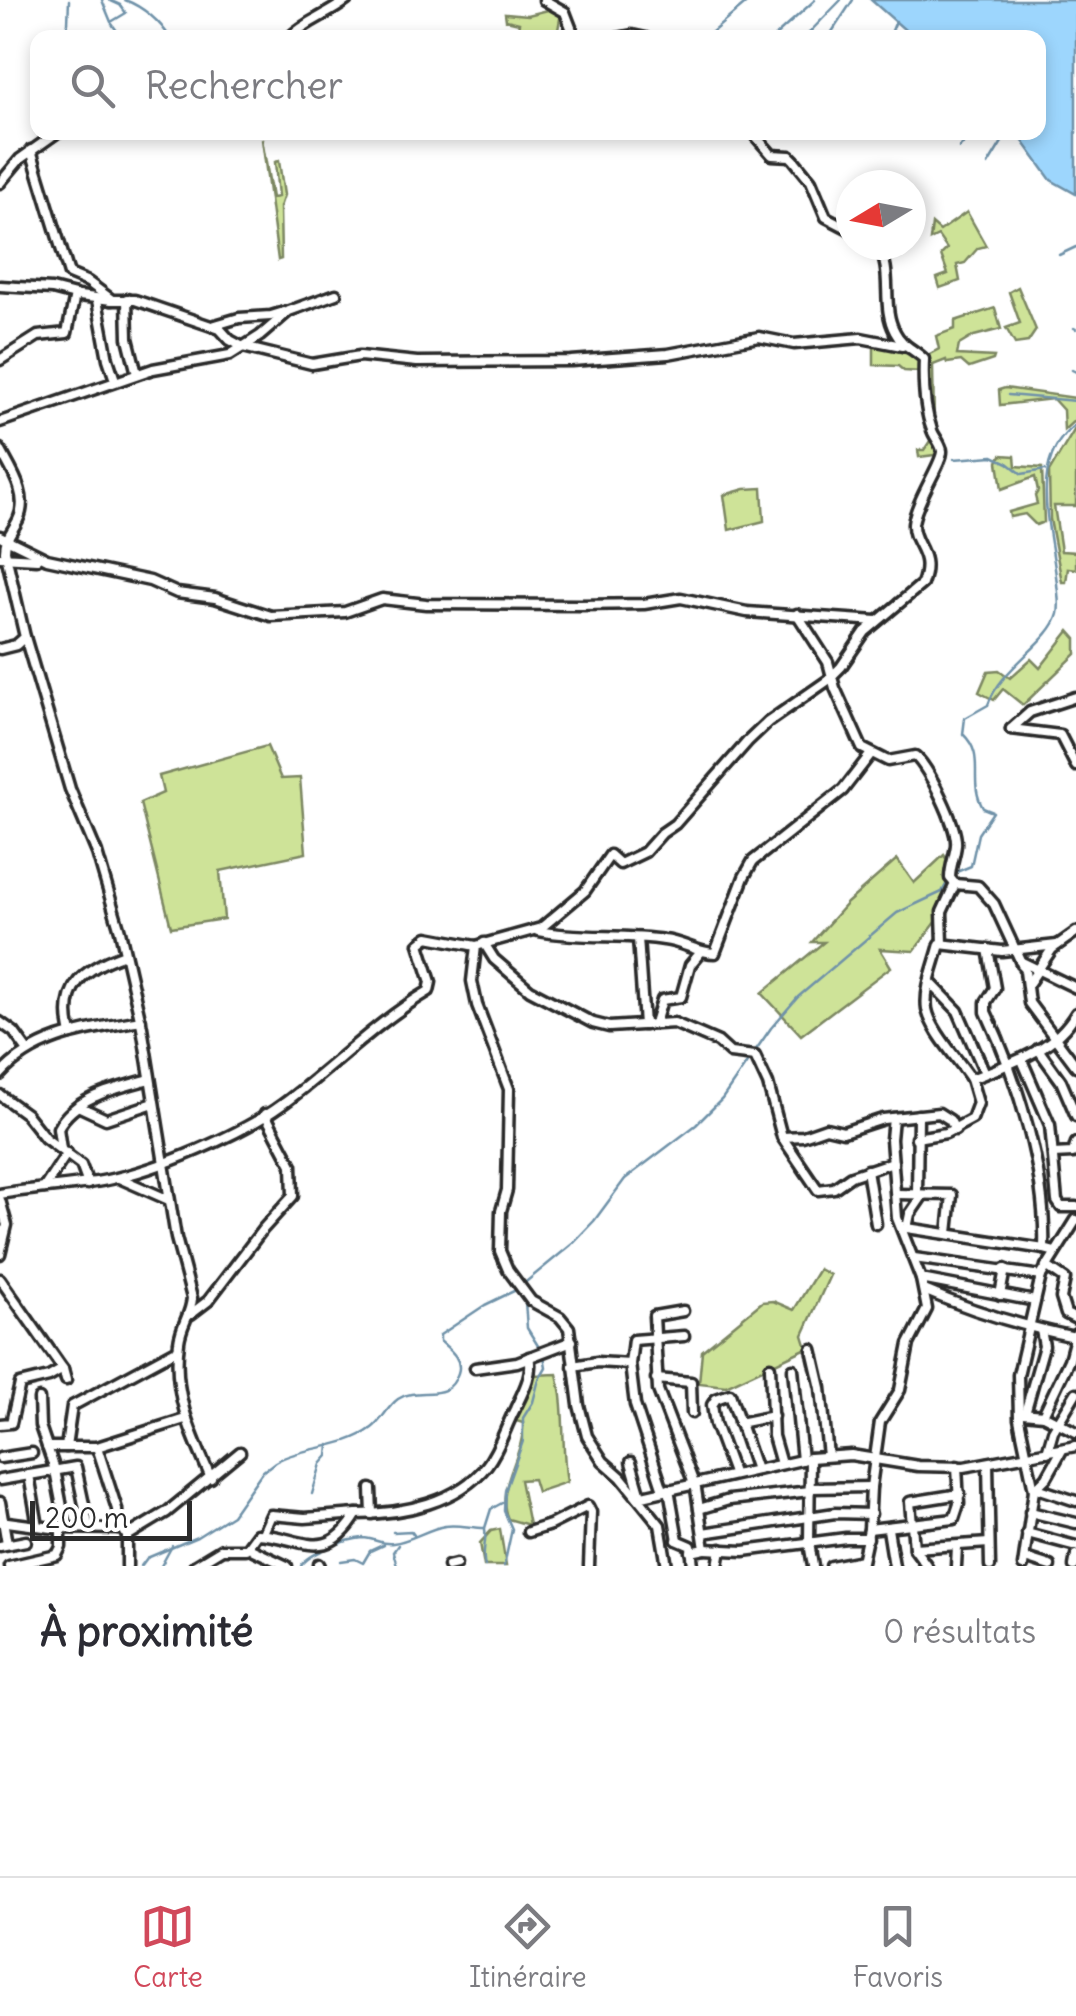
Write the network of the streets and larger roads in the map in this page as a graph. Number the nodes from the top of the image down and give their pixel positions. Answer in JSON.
{"nodes":[{"id":1,"x":346,"y":0,"type":"edge"},
{"id":2,"x":544,"y":0,"type":"edge"},
{"id":3,"x":297,"y":30,"type":"edge"},
{"id":4,"x":572,"y":30,"type":"edge"},
{"id":5,"x":46,"y":140,"type":"edge"},
{"id":6,"x":759,"y":140,"type":"edge"},
{"id":7,"x":31,"y":150,"type":"junction"},
{"id":8,"x":0,"y":182,"type":"edge"},
{"id":9,"x":836,"y":222,"type":"edge"},
{"id":10,"x":884,"y":260,"type":"edge"},
{"id":11,"x":88,"y":282,"type":"junction"},
{"id":12,"x":0,"y":286,"type":"edge"},
{"id":13,"x":336,"y":294,"type":"dead end"},
{"id":14,"x":80,"y":296,"type":"junction"},
{"id":15,"x":97,"y":300,"type":"junction"},
{"id":16,"x":112,"y":300,"type":"junction"},
{"id":17,"x":127,"y":300,"type":"junction"},
{"id":18,"x":289,"y":311,"type":"junction"},
{"id":19,"x":212,"y":326,"type":"junction"},
{"id":20,"x":904,"y":346,"type":"junction"},
{"id":21,"x":243,"y":348,"type":"junction"},
{"id":22,"x":0,"y":360,"type":"edge"},
{"id":23,"x":137,"y":374,"type":"junction"},
{"id":24,"x":115,"y":380,"type":"junction"},
{"id":25,"x":0,"y":422,"type":"edge"},
{"id":26,"x":0,"y":449,"type":"edge"},
{"id":27,"x":3,"y":538,"type":"edge"},
{"id":28,"x":3,"y":558,"type":"edge"},
{"id":29,"x":47,"y":560,"type":"junction"},
{"id":30,"x":797,"y":614,"type":"junction"},
{"id":31,"x":877,"y":621,"type":"junction"},
{"id":32,"x":25,"y":637,"type":"junction"},
{"id":33,"x":0,"y":649,"type":"edge"},
{"id":34,"x":832,"y":677,"type":"junction"},
{"id":35,"x":1076,"y":697,"type":"edge"},
{"id":36,"x":870,"y":755,"type":"junction"},
{"id":37,"x":1076,"y":766,"type":"edge"},
{"id":38,"x":954,"y":884,"type":"junction"},
{"id":39,"x":536,"y":931,"type":"junction"},
{"id":40,"x":1076,"y":932,"type":"edge"},
{"id":41,"x":638,"y":938,"type":"junction"},
{"id":42,"x":480,"y":944,"type":"junction"},
{"id":43,"x":943,"y":944,"type":"junction"},
{"id":44,"x":1056,"y":945,"type":"junction"},
{"id":45,"x":988,"y":949,"type":"junction"},
{"id":46,"x":1014,"y":950,"type":"junction"},
{"id":47,"x":700,"y":953,"type":"junction"},
{"id":48,"x":125,"y":954,"type":"junction"},
{"id":49,"x":1020,"y":961,"type":"junction"},
{"id":50,"x":1037,"y":970,"type":"junction"},
{"id":51,"x":930,"y":982,"type":"junction"},
{"id":52,"x":1029,"y":984,"type":"junction"},
{"id":53,"x":1076,"y":988,"type":"edge"},
{"id":54,"x":1076,"y":1013,"type":"edge"},
{"id":55,"x":141,"y":1020,"type":"junction"},
{"id":56,"x":0,"y":1022,"type":"edge"},
{"id":57,"x":655,"y":1023,"type":"junction"},
{"id":58,"x":644,"y":1025,"type":"junction"},
{"id":59,"x":71,"y":1034,"type":"junction"},
{"id":60,"x":1055,"y":1037,"type":"junction"},
{"id":61,"x":1038,"y":1049,"type":"junction"},
{"id":62,"x":27,"y":1050,"type":"junction"},
{"id":63,"x":1022,"y":1060,"type":"junction"},
{"id":64,"x":1007,"y":1066,"type":"junction"},
{"id":65,"x":1076,"y":1066,"type":"edge"},
{"id":66,"x":986,"y":1073,"type":"junction"},
{"id":67,"x":0,"y":1075,"type":"edge"},
{"id":68,"x":150,"y":1079,"type":"junction"},
{"id":69,"x":971,"y":1079,"type":"junction"},
{"id":70,"x":0,"y":1095,"type":"edge"},
{"id":71,"x":154,"y":1103,"type":"junction"},
{"id":72,"x":78,"y":1106,"type":"junction"},
{"id":73,"x":265,"y":1114,"type":"junction"},
{"id":74,"x":918,"y":1115,"type":"junction"},
{"id":75,"x":1076,"y":1116,"type":"edge"},
{"id":76,"x":893,"y":1118,"type":"junction"},
{"id":77,"x":955,"y":1130,"type":"junction"},
{"id":78,"x":782,"y":1137,"type":"junction"},
{"id":79,"x":1076,"y":1142,"type":"edge"},
{"id":80,"x":916,"y":1143,"type":"junction"},
{"id":81,"x":64,"y":1151,"type":"junction"},
{"id":82,"x":892,"y":1152,"type":"junction"},
{"id":83,"x":1053,"y":1153,"type":"junction"},
{"id":84,"x":1034,"y":1155,"type":"junction"},
{"id":85,"x":165,"y":1162,"type":"junction"},
{"id":86,"x":893,"y":1162,"type":"junction"},
{"id":87,"x":867,"y":1170,"type":"junction"},
{"id":88,"x":120,"y":1178,"type":"junction"},
{"id":89,"x":88,"y":1184,"type":"junction"},
{"id":90,"x":44,"y":1188,"type":"junction"},
{"id":91,"x":896,"y":1194,"type":"junction"},
{"id":92,"x":920,"y":1195,"type":"junction"},
{"id":93,"x":0,"y":1197,"type":"edge"},
{"id":94,"x":169,"y":1200,"type":"junction"},
{"id":95,"x":1076,"y":1208,"type":"edge"},
{"id":96,"x":1076,"y":1220,"type":"edge"},
{"id":97,"x":876,"y":1224,"type":"dead end"},
{"id":98,"x":905,"y":1228,"type":"junction"},
{"id":99,"x":948,"y":1232,"type":"junction"},
{"id":100,"x":1072,"y":1236,"type":"edge"},
{"id":101,"x":1044,"y":1249,"type":"junction"},
{"id":102,"x":1055,"y":1252,"type":"junction"},
{"id":103,"x":0,"y":1254,"type":"edge"},
{"id":104,"x":914,"y":1258,"type":"junction"},
{"id":105,"x":1046,"y":1266,"type":"junction"},
{"id":106,"x":1005,"y":1270,"type":"junction"},
{"id":107,"x":1041,"y":1276,"type":"junction"},
{"id":108,"x":0,"y":1279,"type":"edge"},
{"id":109,"x":920,"y":1279,"type":"junction"},
{"id":110,"x":924,"y":1290,"type":"junction"},
{"id":111,"x":1000,"y":1295,"type":"junction"},
{"id":112,"x":1035,"y":1300,"type":"junction"},
{"id":113,"x":682,"y":1311,"type":"dead end"},
{"id":114,"x":191,"y":1314,"type":"junction"},
{"id":115,"x":1076,"y":1319,"type":"edge"},
{"id":116,"x":1030,"y":1329,"type":"junction"},
{"id":117,"x":1042,"y":1330,"type":"junction"},
{"id":118,"x":1076,"y":1335,"type":"edge"},
{"id":119,"x":684,"y":1336,"type":"dead end"},
{"id":120,"x":655,"y":1340,"type":"junction"},
{"id":121,"x":572,"y":1341,"type":"junction"},
{"id":122,"x":178,"y":1349,"type":"junction"},
{"id":123,"x":812,"y":1349,"type":"dead end"},
{"id":124,"x":529,"y":1357,"type":"junction"},
{"id":125,"x":630,"y":1364,"type":"junction"},
{"id":126,"x":573,"y":1366,"type":"junction"},
{"id":127,"x":770,"y":1367,"type":"dead end"},
{"id":128,"x":475,"y":1368,"type":"dead end"},
{"id":129,"x":63,"y":1369,"type":"junction"},
{"id":130,"x":793,"y":1369,"type":"dead end"},
{"id":131,"x":656,"y":1379,"type":"junction"},
{"id":132,"x":66,"y":1380,"type":"dead end"},
{"id":133,"x":1076,"y":1393,"type":"edge"},
{"id":134,"x":39,"y":1399,"type":"dead end"},
{"id":135,"x":692,"y":1412,"type":"dead end"},
{"id":136,"x":1022,"y":1412,"type":"junction"},
{"id":137,"x":773,"y":1416,"type":"junction"},
{"id":138,"x":1042,"y":1416,"type":"junction"},
{"id":139,"x":185,"y":1419,"type":"junction"},
{"id":140,"x":1058,"y":1422,"type":"junction"},
{"id":141,"x":0,"y":1424,"type":"edge"},
{"id":142,"x":740,"y":1428,"type":"junction"},
{"id":143,"x":1076,"y":1432,"type":"edge"},
{"id":144,"x":721,"y":1439,"type":"junction"},
{"id":145,"x":1075,"y":1444,"type":"edge"},
{"id":146,"x":47,"y":1446,"type":"junction"},
{"id":147,"x":66,"y":1447,"type":"junction"},
{"id":148,"x":97,"y":1447,"type":"junction"},
{"id":149,"x":1062,"y":1450,"type":"junction"},
{"id":150,"x":240,"y":1452,"type":"dead end"},
{"id":151,"x":1047,"y":1452,"type":"junction"},
{"id":152,"x":32,"y":1453,"type":"dead end"},
{"id":153,"x":828,"y":1456,"type":"junction"},
{"id":154,"x":1029,"y":1456,"type":"junction"},
{"id":155,"x":0,"y":1458,"type":"edge"},
{"id":156,"x":875,"y":1458,"type":"junction"},
{"id":157,"x":806,"y":1459,"type":"junction"},
{"id":158,"x":630,"y":1462,"type":"dead end"},
{"id":159,"x":988,"y":1463,"type":"junction"},
{"id":160,"x":781,"y":1464,"type":"junction"},
{"id":161,"x":957,"y":1466,"type":"junction"},
{"id":162,"x":55,"y":1470,"type":"junction"},
{"id":163,"x":756,"y":1470,"type":"junction"},
{"id":164,"x":733,"y":1473,"type":"junction"},
{"id":165,"x":29,"y":1475,"type":"junction"},
{"id":166,"x":211,"y":1478,"type":"junction"},
{"id":167,"x":0,"y":1480,"type":"edge"},
{"id":168,"x":694,"y":1484,"type":"junction"},
{"id":169,"x":871,"y":1487,"type":"junction"},
{"id":170,"x":371,"y":1489,"type":"dead end"},
{"id":171,"x":810,"y":1489,"type":"junction"},
{"id":172,"x":1035,"y":1489,"type":"junction"},
{"id":173,"x":666,"y":1490,"type":"junction"},
{"id":174,"x":960,"y":1494,"type":"junction"},
{"id":175,"x":639,"y":1496,"type":"junction"},
{"id":176,"x":1076,"y":1500,"type":"edge"},
{"id":177,"x":0,"y":1502,"type":"edge"},
{"id":178,"x":699,"y":1509,"type":"junction"},
{"id":179,"x":1030,"y":1512,"type":"junction"},
{"id":180,"x":358,"y":1514,"type":"junction"},
{"id":181,"x":372,"y":1514,"type":"junction"},
{"id":182,"x":871,"y":1514,"type":"junction"},
{"id":183,"x":809,"y":1516,"type":"junction"},
{"id":184,"x":1,"y":1521,"type":"edge"},
{"id":185,"x":1076,"y":1523,"type":"edge"},
{"id":186,"x":912,"y":1524,"type":"junction"},
{"id":187,"x":38,"y":1526,"type":"junction"},
{"id":188,"x":63,"y":1528,"type":"junction"},
{"id":189,"x":89,"y":1528,"type":"junction"},
{"id":190,"x":118,"y":1529,"type":"junction"},
{"id":191,"x":888,"y":1529,"type":"junction"},
{"id":192,"x":528,"y":1532,"type":"dead end"},
{"id":193,"x":263,"y":1533,"type":"junction"},
{"id":194,"x":702,"y":1533,"type":"junction"},
{"id":195,"x":1027,"y":1533,"type":"junction"},
{"id":196,"x":868,"y":1534,"type":"junction"},
{"id":197,"x":127,"y":1536,"type":"junction"},
{"id":198,"x":664,"y":1538,"type":"junction"},
{"id":199,"x":678,"y":1540,"type":"junction"},
{"id":200,"x":26,"y":1541,"type":"dead end"},
{"id":201,"x":989,"y":1543,"type":"junction"},
{"id":202,"x":810,"y":1544,"type":"junction"},
{"id":203,"x":3,"y":1545,"type":"edge"},
{"id":204,"x":957,"y":1546,"type":"junction"},
{"id":205,"x":1076,"y":1546,"type":"edge"},
{"id":206,"x":914,"y":1548,"type":"junction"},
{"id":207,"x":705,"y":1549,"type":"junction"},
{"id":208,"x":721,"y":1549,"type":"junction"},
{"id":209,"x":253,"y":1551,"type":"junction"},
{"id":210,"x":691,"y":1552,"type":"junction"},
{"id":211,"x":744,"y":1552,"type":"junction"},
{"id":212,"x":1076,"y":1555,"type":"edge"},
{"id":213,"x":1024,"y":1562,"type":"edge"},
{"id":214,"x":862,"y":1563,"type":"edge"},
{"id":215,"x":9,"y":1566,"type":"edge"},
{"id":216,"x":127,"y":1566,"type":"edge"},
{"id":217,"x":194,"y":1566,"type":"edge"},
{"id":218,"x":287,"y":1566,"type":"edge"},
{"id":219,"x":589,"y":1566,"type":"edge"},
{"id":220,"x":666,"y":1566,"type":"edge"},
{"id":221,"x":693,"y":1566,"type":"edge"},
{"id":222,"x":718,"y":1566,"type":"edge"},
{"id":223,"x":745,"y":1566,"type":"edge"},
{"id":224,"x":813,"y":1566,"type":"edge"},
{"id":225,"x":831,"y":1566,"type":"edge"},
{"id":226,"x":894,"y":1566,"type":"edge"},
{"id":227,"x":927,"y":1566,"type":"edge"},
{"id":228,"x":956,"y":1566,"type":"edge"},
{"id":229,"x":990,"y":1566,"type":"edge"},
{"id":230,"x":1050,"y":1566,"type":"edge"},
{"id":231,"x":1074,"y":1566,"type":"edge"}],
"edges":[{"from":1,"to":3,"type":"street"},
{"from":2,"to":4,"type":"street"},
{"from":5,"to":7,"type":"street"},
{"from":6,"to":9,"type":"street"},
{"from":7,"to":8,"type":"street"},
{"from":7,"to":11,"type":"street"},
{"from":10,"to":20,"type":"street"},
{"from":11,"to":14,"type":"street"},
{"from":11,"to":16,"type":"street"},
{"from":12,"to":14,"type":"street"},
{"from":13,"to":18,"type":"street"},
{"from":14,"to":15,"type":"street"},
{"from":14,"to":22,"type":"street"},
{"from":15,"to":16,"type":"street"},
{"from":15,"to":24,"type":"street"},
{"from":16,"to":17,"type":"street"},
{"from":17,"to":19,"type":"street"},
{"from":17,"to":23,"type":"street"},
{"from":18,"to":19,"type":"street"},
{"from":18,"to":21,"type":"street"},
{"from":19,"to":21,"type":"street"},
{"from":20,"to":21,"type":"street"},
{"from":20,"to":31,"type":"street"},
{"from":21,"to":23,"type":"street"},
{"from":23,"to":24,"type":"street"},
{"from":24,"to":25,"type":"street"},
{"from":26,"to":27,"type":"street"},
{"from":27,"to":28,"type":"street"},
{"from":27,"to":29,"type":"street"},
{"from":28,"to":29,"type":"street"},
{"from":28,"to":32,"type":"street"},
{"from":29,"to":30,"type":"street"},
{"from":30,"to":31,"type":"street"},
{"from":30,"to":34,"type":"street"},
{"from":31,"to":34,"type":"street"},
{"from":32,"to":33,"type":"street"},
{"from":32,"to":48,"type":"street"},
{"from":34,"to":36,"type":"street"},
{"from":34,"to":39,"type":"street"},
{"from":35,"to":37,"type":"street"},
{"from":36,"to":38,"type":"street"},
{"from":36,"to":47,"type":"street"},
{"from":38,"to":43,"type":"street"},
{"from":38,"to":46,"type":"street"},
{"from":39,"to":41,"type":"street"},
{"from":39,"to":42,"type":"street"},
{"from":40,"to":44,"type":"street"},
{"from":41,"to":47,"type":"street"},
{"from":41,"to":58,"type":"street"},
{"from":42,"to":58,"type":"street"},
{"from":42,"to":73,"type":"street"},
{"from":42,"to":121,"type":"street"},
{"from":43,"to":45,"type":"street"},
{"from":43,"to":51,"type":"street"},
{"from":44,"to":46,"type":"street"},
{"from":44,"to":50,"type":"street"},
{"from":45,"to":46,"type":"street"},
{"from":45,"to":64,"type":"street"},
{"from":46,"to":49,"type":"street"},
{"from":47,"to":57,"type":"street"},
{"from":48,"to":55,"type":"street"},
{"from":48,"to":59,"type":"street"},
{"from":49,"to":50,"type":"street"},
{"from":49,"to":52,"type":"street"},
{"from":50,"to":52,"type":"street"},
{"from":50,"to":53,"type":"street"},
{"from":51,"to":66,"type":"street"},
{"from":51,"to":69,"type":"street"},
{"from":52,"to":60,"type":"street"},
{"from":54,"to":60,"type":"street"},
{"from":55,"to":59,"type":"street"},
{"from":55,"to":68,"type":"street"},
{"from":56,"to":62,"type":"street"},
{"from":57,"to":58,"type":"street"},
{"from":57,"to":78,"type":"street"},
{"from":59,"to":62,"type":"street"},
{"from":60,"to":61,"type":"street"},
{"from":60,"to":65,"type":"street"},
{"from":61,"to":63,"type":"street"},
{"from":61,"to":75,"type":"street"},
{"from":62,"to":67,"type":"street"},
{"from":63,"to":64,"type":"street"},
{"from":63,"to":83,"type":"street"},
{"from":64,"to":66,"type":"street"},
{"from":64,"to":84,"type":"street"},
{"from":66,"to":69,"type":"street"},
{"from":68,"to":71,"type":"street"},
{"from":68,"to":72,"type":"street"},
{"from":69,"to":77,"type":"street"},
{"from":70,"to":81,"type":"street"},
{"from":71,"to":72,"type":"street"},
{"from":71,"to":85,"type":"street"},
{"from":72,"to":81,"type":"street"},
{"from":73,"to":85,"type":"street"},
{"from":73,"to":114,"type":"street"},
{"from":74,"to":76,"type":"street"},
{"from":74,"to":77,"type":"street"},
{"from":74,"to":80,"type":"street"},
{"from":76,"to":78,"type":"street"},
{"from":76,"to":82,"type":"street"},
{"from":77,"to":80,"type":"street"},
{"from":78,"to":87,"type":"street"},
{"from":79,"to":83,"type":"street"},
{"from":80,"to":82,"type":"street"},
{"from":80,"to":92,"type":"street"},
{"from":81,"to":89,"type":"street"},
{"from":81,"to":90,"type":"street"},
{"from":82,"to":86,"type":"street"},
{"from":83,"to":84,"type":"street"},
{"from":83,"to":95,"type":"street"},
{"from":84,"to":101,"type":"street"},
{"from":85,"to":88,"type":"street"},
{"from":85,"to":94,"type":"street"},
{"from":86,"to":87,"type":"street"},
{"from":86,"to":91,"type":"street"},
{"from":87,"to":97,"type":"street"},
{"from":88,"to":89,"type":"street"},
{"from":88,"to":94,"type":"street"},
{"from":89,"to":90,"type":"street"},
{"from":90,"to":93,"type":"street"},
{"from":91,"to":92,"type":"street"},
{"from":91,"to":98,"type":"street"},
{"from":92,"to":98,"type":"street"},
{"from":92,"to":99,"type":"street"},
{"from":93,"to":103,"type":"street"},
{"from":94,"to":114,"type":"street"},
{"from":96,"to":100,"type":"street"},
{"from":98,"to":99,"type":"street"},
{"from":98,"to":104,"type":"street"},
{"from":99,"to":101,"type":"street"},
{"from":100,"to":102,"type":"street"},
{"from":101,"to":102,"type":"street"},
{"from":102,"to":105,"type":"street"},
{"from":104,"to":106,"type":"street"},
{"from":104,"to":109,"type":"street"},
{"from":105,"to":107,"type":"street"},
{"from":105,"to":115,"type":"street"},
{"from":106,"to":107,"type":"street"},
{"from":106,"to":111,"type":"street"},
{"from":107,"to":112,"type":"street"},
{"from":108,"to":129,"type":"street"},
{"from":109,"to":110,"type":"street"},
{"from":109,"to":111,"type":"street"},
{"from":110,"to":116,"type":"street"},
{"from":110,"to":156,"type":"street"},
{"from":111,"to":112,"type":"street"},
{"from":112,"to":116,"type":"street"},
{"from":113,"to":120,"type":"street"},
{"from":114,"to":122,"type":"street"},
{"from":116,"to":117,"type":"street"},
{"from":116,"to":136,"type":"street"},
{"from":117,"to":118,"type":"street"},
{"from":117,"to":136,"type":"street"},
{"from":118,"to":138,"type":"street"},
{"from":119,"to":120,"type":"street"},
{"from":120,"to":125,"type":"street"},
{"from":120,"to":131,"type":"street"},
{"from":121,"to":124,"type":"street"},
{"from":121,"to":126,"type":"street"},
{"from":122,"to":139,"type":"street"},
{"from":122,"to":147,"type":"street"},
{"from":123,"to":153,"type":"street"},
{"from":124,"to":128,"type":"street"},
{"from":124,"to":181,"type":"street"},
{"from":125,"to":126,"type":"street"},
{"from":125,"to":173,"type":"street"},
{"from":126,"to":175,"type":"street"},
{"from":127,"to":137,"type":"street"},
{"from":129,"to":132,"type":"street"},
{"from":129,"to":141,"type":"street"},
{"from":130,"to":157,"type":"street"},
{"from":131,"to":135,"type":"street"},
{"from":131,"to":168,"type":"street"},
{"from":133,"to":140,"type":"street"},
{"from":134,"to":146,"type":"street"},
{"from":136,"to":138,"type":"street"},
{"from":136,"to":154,"type":"street"},
{"from":137,"to":142,"type":"street"},
{"from":137,"to":160,"type":"street"},
{"from":138,"to":140,"type":"street"},
{"from":139,"to":148,"type":"street"},
{"from":139,"to":166,"type":"street"},
{"from":140,"to":143,"type":"street"},
{"from":140,"to":151,"type":"street"},
{"from":142,"to":144,"type":"street"},
{"from":142,"to":144,"type":"street"},
{"from":142,"to":163,"type":"street"},
{"from":144,"to":164,"type":"street"},
{"from":145,"to":149,"type":"street"},
{"from":146,"to":147,"type":"street"},
{"from":146,"to":162,"type":"street"},
{"from":147,"to":148,"type":"street"},
{"from":148,"to":190,"type":"street"},
{"from":149,"to":151,"type":"street"},
{"from":149,"to":172,"type":"street"},
{"from":150,"to":166,"type":"street"},
{"from":151,"to":154,"type":"street"},
{"from":152,"to":155,"type":"street"},
{"from":153,"to":156,"type":"street"},
{"from":153,"to":157,"type":"street"},
{"from":154,"to":159,"type":"street"},
{"from":154,"to":172,"type":"street"},
{"from":156,"to":161,"type":"street"},
{"from":156,"to":169,"type":"street"},
{"from":157,"to":160,"type":"street"},
{"from":157,"to":171,"type":"street"},
{"from":158,"to":175,"type":"street"},
{"from":159,"to":161,"type":"street"},
{"from":159,"to":201,"type":"street"},
{"from":160,"to":163,"type":"street"},
{"from":161,"to":174,"type":"street"},
{"from":162,"to":165,"type":"street"},
{"from":162,"to":188,"type":"street"},
{"from":162,"to":189,"type":"street"},
{"from":163,"to":164,"type":"street"},
{"from":164,"to":168,"type":"street"},
{"from":165,"to":167,"type":"street"},
{"from":165,"to":187,"type":"street"},
{"from":166,"to":197,"type":"street"},
{"from":168,"to":173,"type":"street"},
{"from":168,"to":178,"type":"street"},
{"from":169,"to":171,"type":"street"},
{"from":169,"to":182,"type":"street"},
{"from":170,"to":181,"type":"street"},
{"from":171,"to":178,"type":"street"},
{"from":171,"to":183,"type":"street"},
{"from":172,"to":176,"type":"street"},
{"from":172,"to":179,"type":"street"},
{"from":173,"to":175,"type":"street"},
{"from":173,"to":199,"type":"street"},
{"from":174,"to":186,"type":"street"},
{"from":174,"to":186,"type":"street"},
{"from":175,"to":198,"type":"street"},
{"from":177,"to":184,"type":"street"},
{"from":178,"to":194,"type":"street"},
{"from":179,"to":185,"type":"street"},
{"from":179,"to":195,"type":"street"},
{"from":180,"to":181,"type":"street"},
{"from":180,"to":193,"type":"street"},
{"from":180,"to":193,"type":"street"},
{"from":182,"to":183,"type":"street"},
{"from":182,"to":196,"type":"street"},
{"from":183,"to":194,"type":"street"},
{"from":183,"to":202,"type":"street"},
{"from":184,"to":187,"type":"street"},
{"from":184,"to":203,"type":"street"},
{"from":186,"to":191,"type":"street"},
{"from":186,"to":206,"type":"street"},
{"from":187,"to":188,"type":"street"},
{"from":188,"to":189,"type":"street"},
{"from":188,"to":215,"type":"street"},
{"from":189,"to":190,"type":"street"},
{"from":190,"to":197,"type":"street"},
{"from":191,"to":196,"type":"street"},
{"from":191,"to":226,"type":"street"},
{"from":192,"to":219,"type":"street"},
{"from":193,"to":209,"type":"street"},
{"from":194,"to":207,"type":"street"},
{"from":195,"to":205,"type":"street"},
{"from":195,"to":213,"type":"street"},
{"from":196,"to":202,"type":"street"},
{"from":196,"to":214,"type":"street"},
{"from":197,"to":216,"type":"street"},
{"from":198,"to":199,"type":"street"},
{"from":198,"to":220,"type":"street"},
{"from":199,"to":210,"type":"street"},
{"from":200,"to":203,"type":"street"},
{"from":201,"to":204,"type":"street"},
{"from":201,"to":229,"type":"street"},
{"from":202,"to":211,"type":"street"},
{"from":202,"to":224,"type":"street"},
{"from":204,"to":206,"type":"street"},
{"from":204,"to":228,"type":"street"},
{"from":206,"to":227,"type":"street"},
{"from":207,"to":208,"type":"street"},
{"from":207,"to":210,"type":"street"},
{"from":208,"to":211,"type":"street"},
{"from":208,"to":222,"type":"street"},
{"from":209,"to":217,"type":"street"},
{"from":209,"to":218,"type":"street"},
{"from":210,"to":221,"type":"street"},
{"from":211,"to":223,"type":"street"},
{"from":212,"to":231,"type":"street"},
{"from":213,"to":230,"type":"street"},
{"from":214,"to":225,"type":"street"}]}
